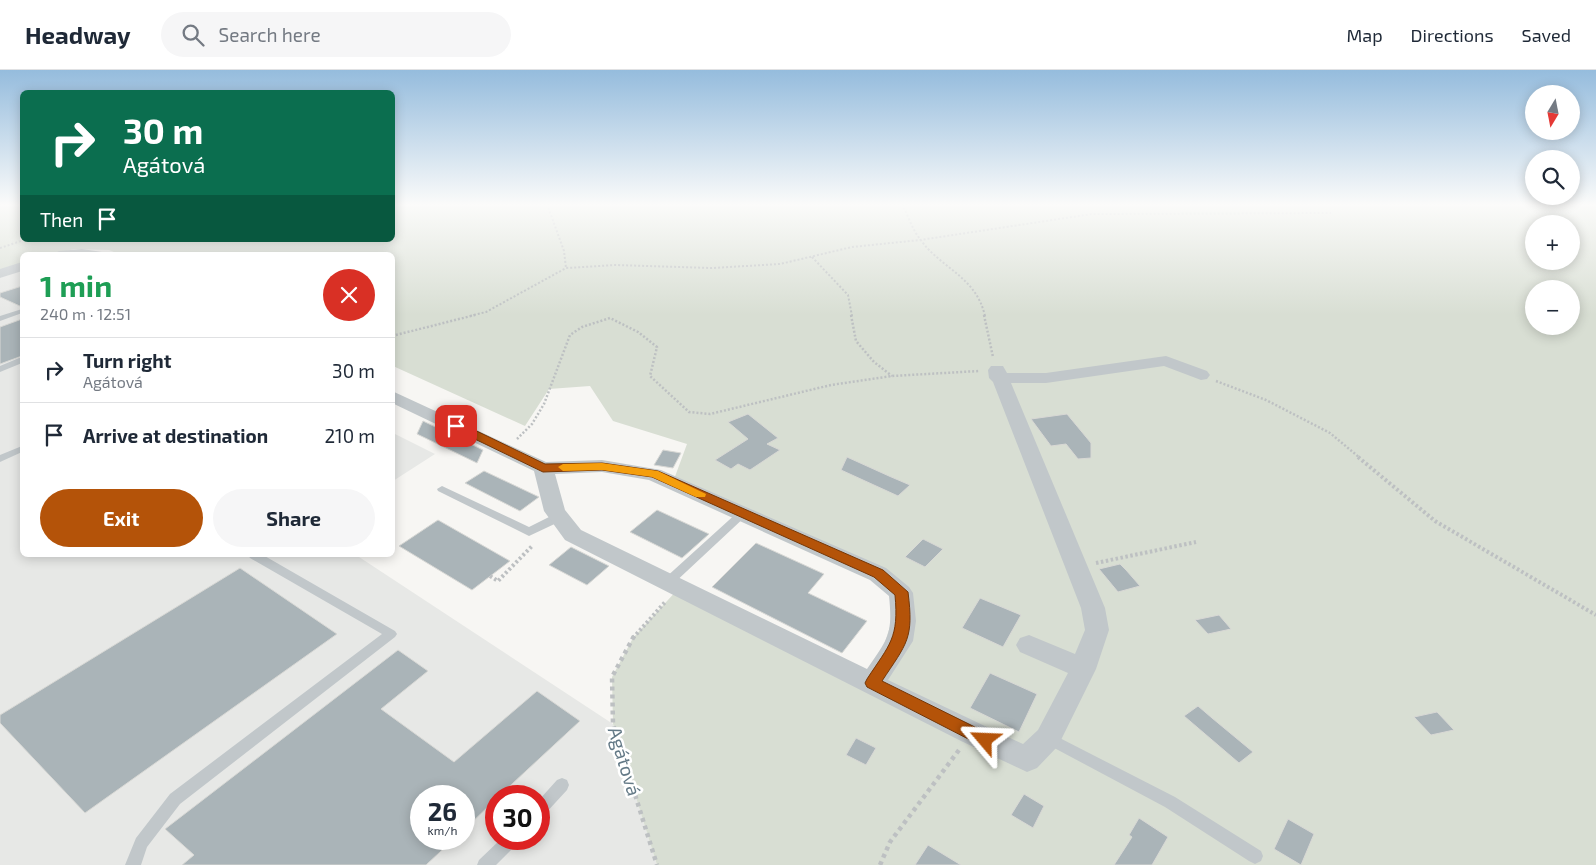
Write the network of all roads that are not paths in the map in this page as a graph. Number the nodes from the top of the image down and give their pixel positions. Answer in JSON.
{"nodes":[{"id":1,"x":20,"y":267,"type":"edge"},
{"id":2,"x":0,"y":274,"type":"edge"},
{"id":3,"x":20,"y":312,"type":"edge"},
{"id":4,"x":0,"y":319,"type":"edge"},
{"id":5,"x":20,"y":361,"type":"edge"},
{"id":6,"x":0,"y":369,"type":"edge"},
{"id":7,"x":1202,"y":375,"type":"road end"},
{"id":8,"x":395,"y":397,"type":"edge"},
{"id":9,"x":20,"y":450,"type":"edge"},
{"id":10,"x":0,"y":459,"type":"edge"},
{"id":11,"x":543,"y":468,"type":"junction"},
{"id":12,"x":442,"y":489,"type":"dead end"},
{"id":13,"x":743,"y":513,"type":"junction"},
{"id":14,"x":559,"y":517,"type":"junction"},
{"id":15,"x":257,"y":557,"type":"edge"},
{"id":16,"x":674,"y":585,"type":"junction"},
{"id":17,"x":1029,"y":645,"type":"dead end"},
{"id":18,"x":1083,"y":669,"type":"junction"},
{"id":19,"x":872,"y":683,"type":"junction"},
{"id":20,"x":1048,"y":738,"type":"junction"},
{"id":21,"x":562,"y":786,"type":"dead end"},
{"id":22,"x":550,"y":799,"type":"edge"},
{"id":23,"x":501,"y":850,"type":"edge"},
{"id":24,"x":1255,"y":856,"type":"dead end"},
{"id":25,"x":133,"y":865,"type":"edge"},
{"id":26,"x":485,"y":865,"type":"edge"}],
"edges":[{"from":1,"to":2,"type":"street"},
{"from":3,"to":4,"type":"lane"},
{"from":5,"to":6,"type":"lane"},
{"from":7,"to":18,"type":"street"},
{"from":8,"to":11,"type":"street"},
{"from":9,"to":10,"type":"lane"},
{"from":11,"to":13,"type":"street"},
{"from":11,"to":14,"type":"street"},
{"from":12,"to":14,"type":"lane"},
{"from":13,"to":16,"type":"lane"},
{"from":13,"to":19,"type":"street"},
{"from":14,"to":16,"type":"street"},
{"from":15,"to":25,"type":"lane"},
{"from":16,"to":19,"type":"street"},
{"from":17,"to":18,"type":"street"},
{"from":18,"to":20,"type":"street"},
{"from":19,"to":20,"type":"street"},
{"from":20,"to":24,"type":"lane"},
{"from":21,"to":22,"type":"lane"},
{"from":23,"to":26,"type":"lane"}]}
